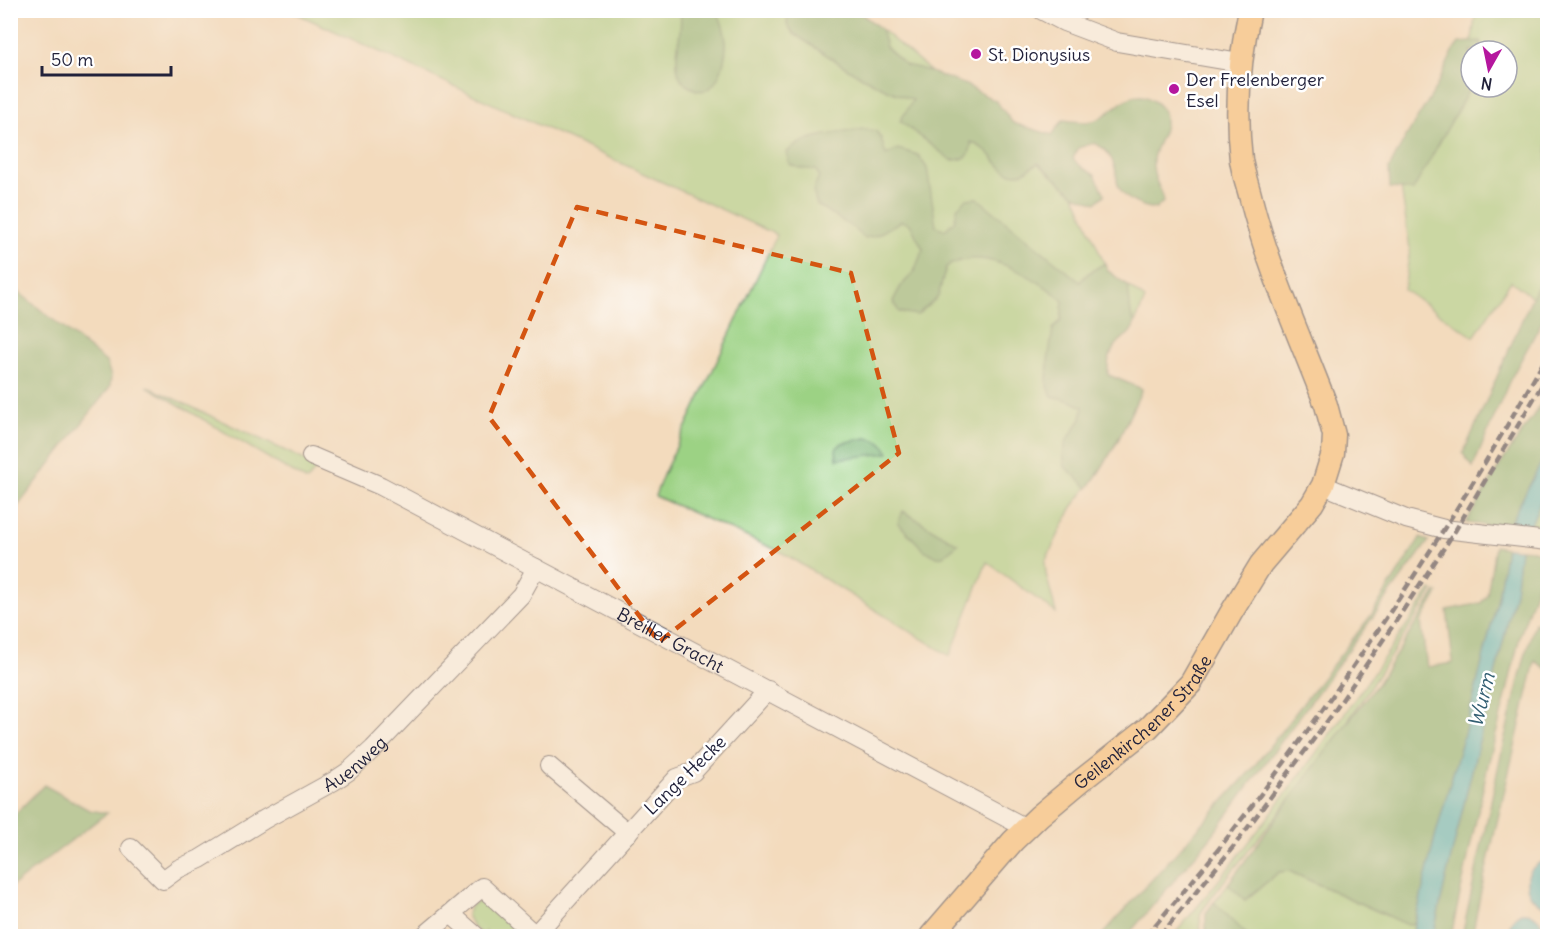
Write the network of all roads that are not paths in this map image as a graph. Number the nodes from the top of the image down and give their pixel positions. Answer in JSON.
{"nodes":[{"id":1,"x":1041,"y":10,"type":"edge"},
{"id":2,"x":1250,"y":10,"type":"edge"},
{"id":3,"x":1240,"y":63,"type":"junction"},
{"id":4,"x":311,"y":456,"type":"dead end"},
{"id":5,"x":1323,"y":485,"type":"junction"},
{"id":6,"x":1548,"y":541,"type":"edge"},
{"id":7,"x":536,"y":567,"type":"junction"},
{"id":8,"x":768,"y":690,"type":"junction"},
{"id":9,"x":549,"y":766,"type":"dead end"},
{"id":10,"x":1026,"y":828,"type":"junction"},
{"id":11,"x":628,"y":832,"type":"junction"},
{"id":12,"x":131,"y":848,"type":"dead end"},
{"id":13,"x":451,"y":914,"type":"junction"},
{"id":14,"x":424,"y":936,"type":"edge"},
{"id":15,"x":476,"y":936,"type":"edge"},
{"id":16,"x":534,"y":936,"type":"edge"},
{"id":17,"x":931,"y":936,"type":"edge"}],
"edges":[{"from":1,"to":3,"type":"street"},
{"from":2,"to":3,"type":"main road","name":"Geilenkirchener Straße"},
{"from":3,"to":5,"type":"main road","name":"Geilenkirchener Straße"},
{"from":4,"to":7,"type":"street","name":"Breiller Gracht"},
{"from":5,"to":6,"type":"street"},
{"from":5,"to":10,"type":"main road","name":"Geilenkirchener Straße"},
{"from":7,"to":8,"type":"street","name":"Breiller Gracht"},
{"from":7,"to":12,"type":"street","name":"Auenweg"},
{"from":8,"to":10,"type":"street","name":"Breiller Gracht"},
{"from":8,"to":11,"type":"street","name":"Lange Hecke"},
{"from":9,"to":11,"type":"street"},
{"from":10,"to":17,"type":"main road","name":"Geilenkirchener Straße"},
{"from":11,"to":16,"type":"street","name":"Lange Hecke"},
{"from":13,"to":14,"type":"street","name":"Lange Hecke"},
{"from":13,"to":15,"type":"street"},
{"from":13,"to":16,"type":"street","name":"Lange Hecke"}]}
